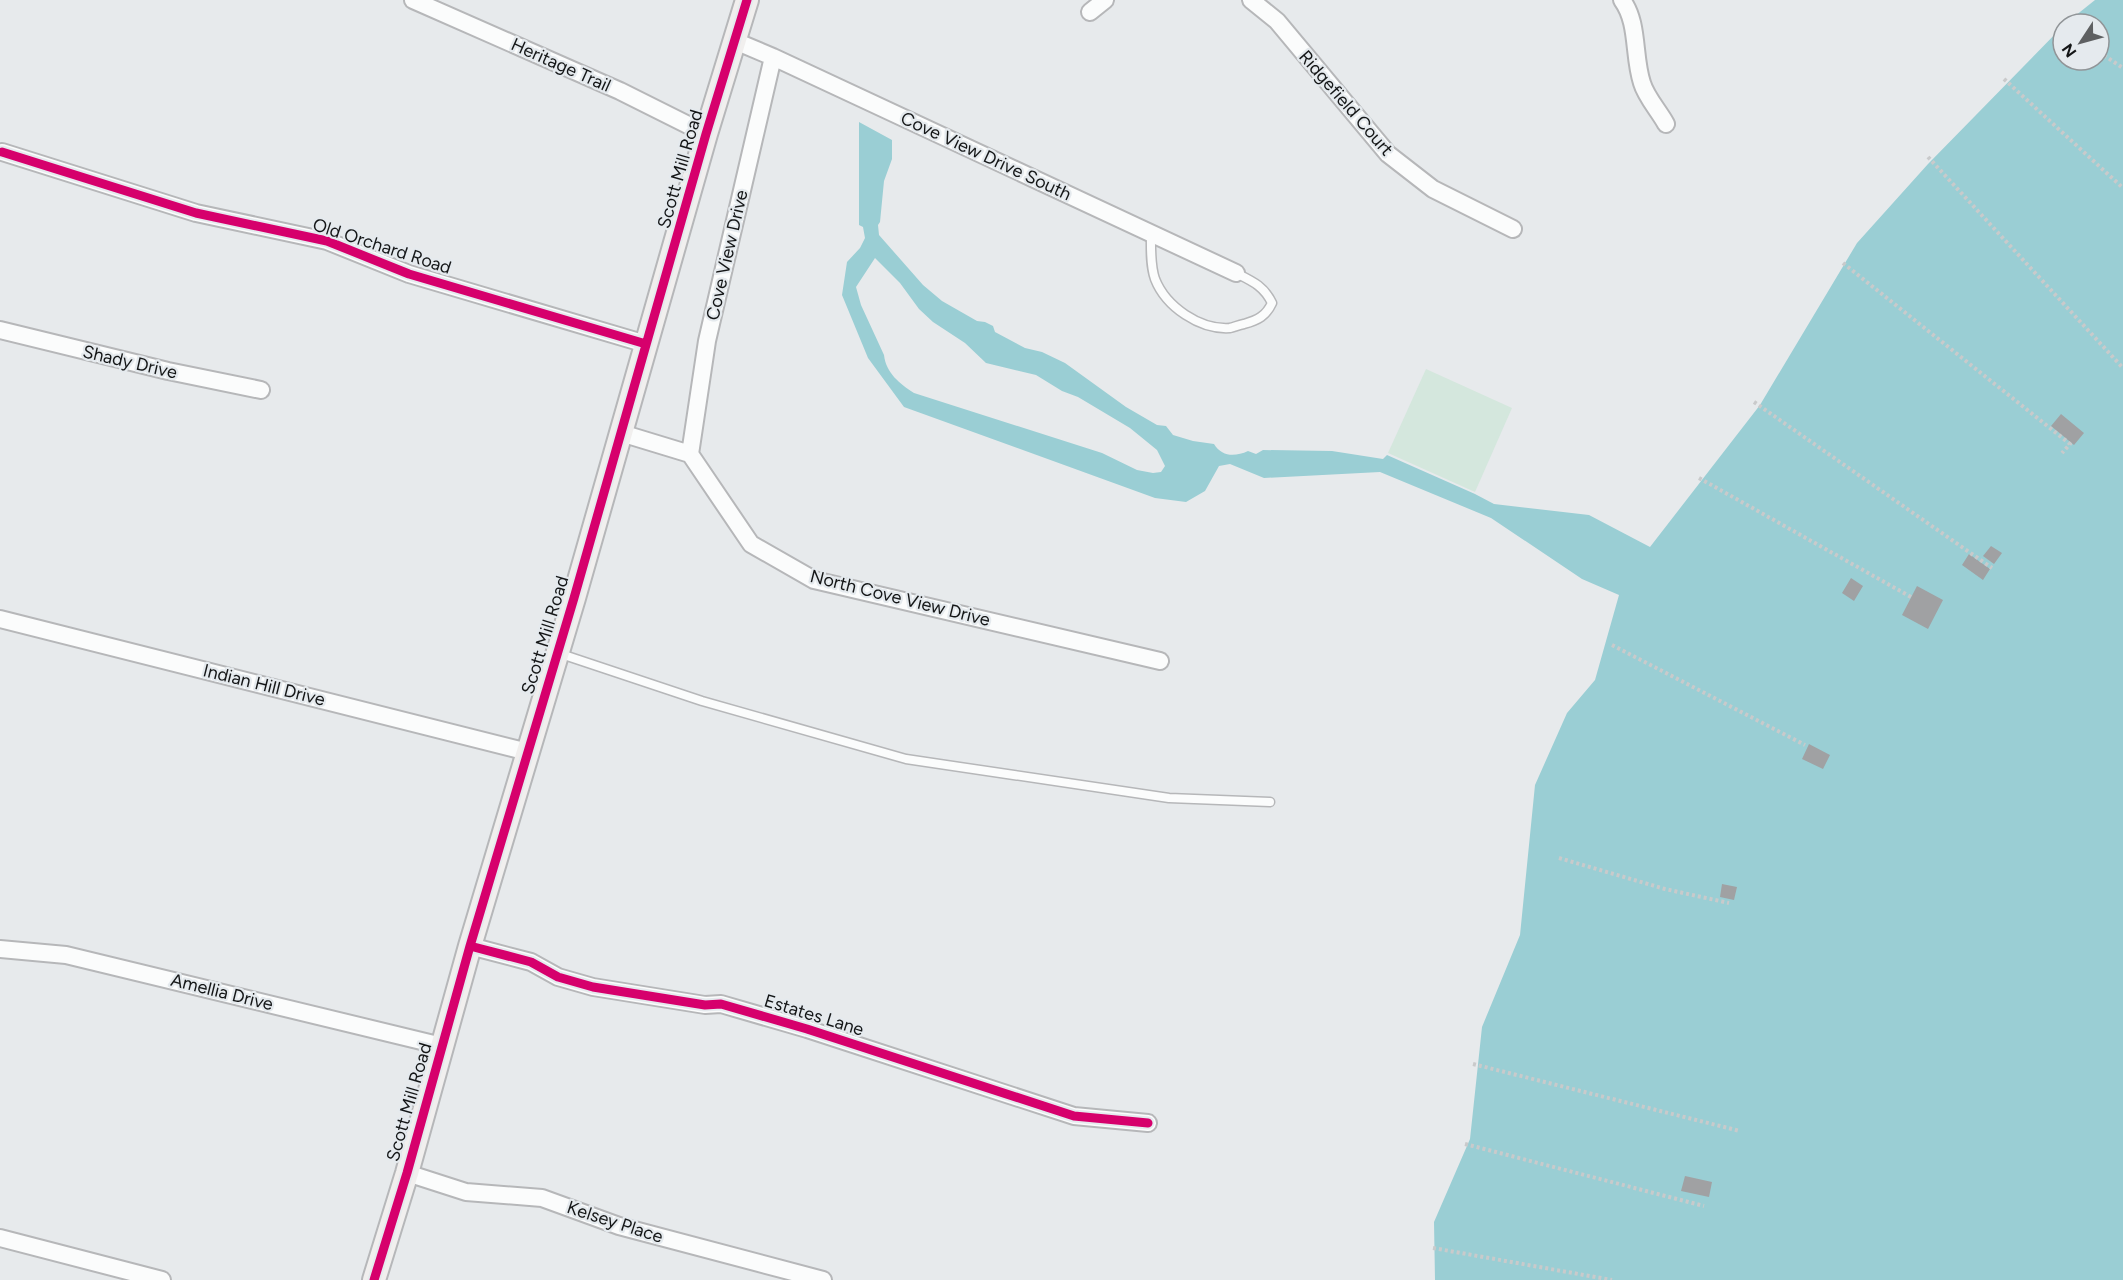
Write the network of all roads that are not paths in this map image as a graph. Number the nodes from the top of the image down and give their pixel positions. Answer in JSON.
{"nodes":[{"id":1,"x":413,"y":0,"type":"edge"},
{"id":2,"x":747,"y":0,"type":"edge"},
{"id":3,"x":1105,"y":0,"type":"edge"},
{"id":4,"x":1251,"y":0,"type":"edge"},
{"id":5,"x":1622,"y":0,"type":"edge"},
{"id":6,"x":1090,"y":12,"type":"dead end"},
{"id":7,"x":735,"y":41,"type":"junction"},
{"id":8,"x":773,"y":57,"type":"junction"},
{"id":9,"x":1666,"y":124,"type":"dead end"},
{"id":10,"x":706,"y":134,"type":"junction"},
{"id":11,"x":2,"y":152,"type":"dead end"},
{"id":12,"x":1513,"y":229,"type":"dead end"},
{"id":13,"x":1150,"y":233,"type":"junction"},
{"id":14,"x":1236,"y":273,"type":"joint"},
{"id":15,"x":0,"y":330,"type":"edge"},
{"id":16,"x":646,"y":344,"type":"junction"},
{"id":17,"x":261,"y":390,"type":"dead end"},
{"id":18,"x":621,"y":433,"type":"junction"},
{"id":19,"x":690,"y":454,"type":"junction"},
{"id":20,"x":0,"y":619,"type":"edge"},
{"id":21,"x":557,"y":653,"type":"junction"},
{"id":22,"x":1160,"y":661,"type":"dead end"},
{"id":23,"x":528,"y":753,"type":"junction"},
{"id":24,"x":1270,"y":802,"type":"dead end"},
{"id":25,"x":470,"y":946,"type":"junction"},
{"id":26,"x":0,"y":949,"type":"edge"},
{"id":27,"x":442,"y":1046,"type":"junction"},
{"id":28,"x":1148,"y":1123,"type":"dead end"},
{"id":29,"x":406,"y":1173,"type":"junction"},
{"id":30,"x":0,"y":1238,"type":"edge"},
{"id":31,"x":162,"y":1280,"type":"edge"},
{"id":32,"x":374,"y":1280,"type":"edge"},
{"id":33,"x":823,"y":1280,"type":"edge"}],
"edges":[{"from":1,"to":10,"type":"street","name":"Heritage Trail"},
{"from":2,"to":7,"type":"street","name":"Scott Mill Road"},
{"from":3,"to":6,"type":"street"},
{"from":4,"to":12,"type":"street","name":"Ridgefield Court"},
{"from":5,"to":9,"type":"street"},
{"from":7,"to":8,"type":"street","name":"Cove View Drive South"},
{"from":7,"to":10,"type":"street","name":"Scott Mill Road"},
{"from":8,"to":13,"type":"street","name":"Cove View Drive South"},
{"from":8,"to":19,"type":"street","name":"Cove View Drive"},
{"from":10,"to":16,"type":"street","name":"Scott Mill Road"},
{"from":11,"to":16,"type":"street","name":"Old Orchard Road"},
{"from":13,"to":14,"type":"street","name":"Cove View Drive South"},
{"from":13,"to":14,"type":"lane"},
{"from":15,"to":17,"type":"street","name":"Shady Drive"},
{"from":16,"to":18,"type":"street","name":"Scott Mill Road"},
{"from":18,"to":19,"type":"street"},
{"from":18,"to":21,"type":"street","name":"Scott Mill Road"},
{"from":19,"to":22,"type":"street","name":"North Cove View Drive"},
{"from":20,"to":23,"type":"street","name":"Indian Hill Drive"},
{"from":21,"to":23,"type":"street","name":"Scott Mill Road"},
{"from":21,"to":24,"type":"lane"},
{"from":23,"to":25,"type":"street","name":"Scott Mill Road"},
{"from":25,"to":27,"type":"street","name":"Scott Mill Road"},
{"from":25,"to":28,"type":"street","name":"Estates Lane"},
{"from":26,"to":27,"type":"street","name":"Amellia Drive"},
{"from":27,"to":29,"type":"street","name":"Scott Mill Road"},
{"from":29,"to":32,"type":"street","name":"Scott Mill Road"},
{"from":29,"to":33,"type":"street","name":"Kelsey Place"},
{"from":30,"to":31,"type":"street"}]}
